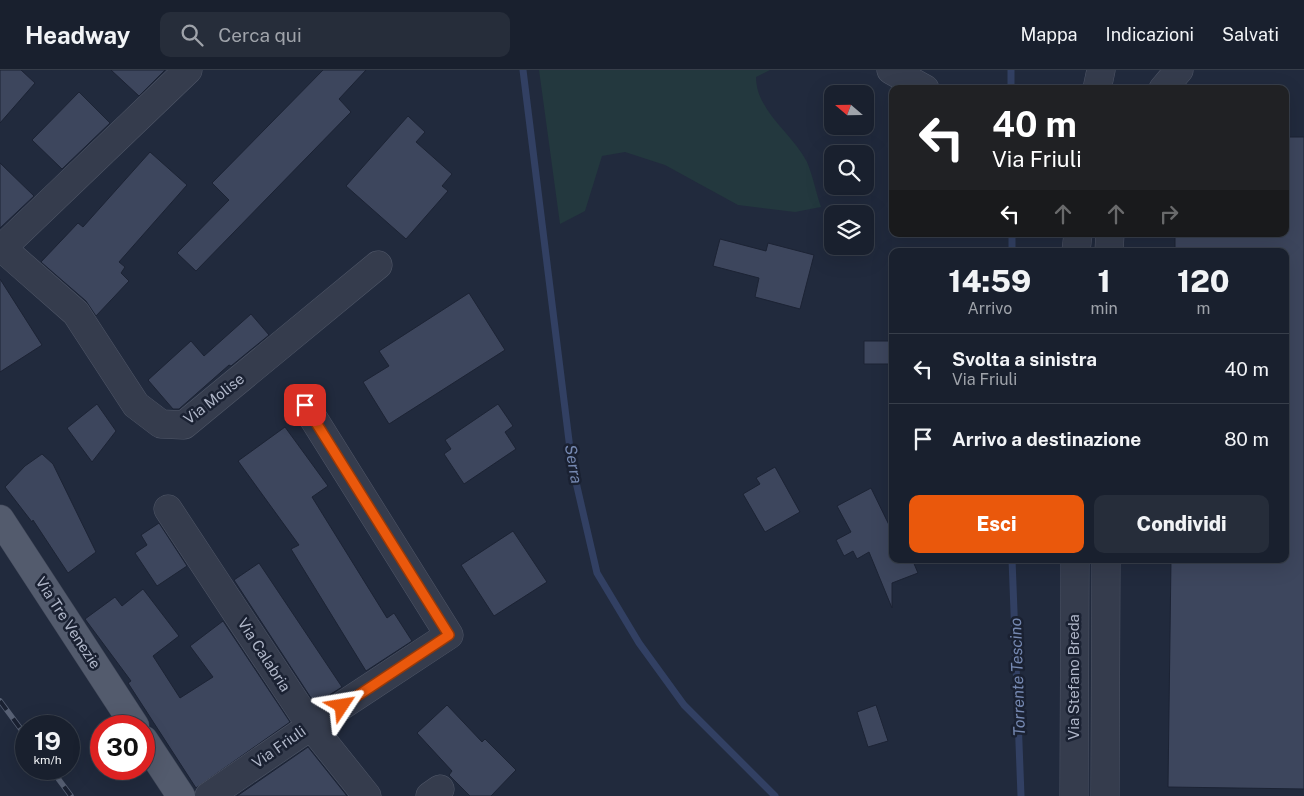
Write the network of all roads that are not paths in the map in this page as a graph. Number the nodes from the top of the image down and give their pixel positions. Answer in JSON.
{"nodes":[{"id":1,"x":188,"y":70,"type":"edge"},
{"id":2,"x":891,"y":70,"type":"edge"},
{"id":3,"x":1101,"y":70,"type":"edge"},
{"id":4,"x":1179,"y":70,"type":"edge"},
{"id":5,"x":918,"y":85,"type":"edge"},
{"id":6,"x":1098,"y":85,"type":"edge"},
{"id":7,"x":1166,"y":85,"type":"edge"},
{"id":8,"x":1,"y":249,"type":"edge"},
{"id":9,"x":378,"y":265,"type":"dead end"},
{"id":10,"x":305,"y":405,"type":"dead end"},
{"id":11,"x":168,"y":509,"type":"dead end"},
{"id":12,"x":0,"y":519,"type":"edge"},
{"id":13,"x":1075,"y":563,"type":"edge"},
{"id":14,"x":1106,"y":563,"type":"edge"},
{"id":15,"x":128,"y":715,"type":"edge"},
{"id":16,"x":311,"y":726,"type":"junction"},
{"id":17,"x":155,"y":757,"type":"edge"},
{"id":18,"x":180,"y":796,"type":"edge"},
{"id":19,"x":209,"y":796,"type":"edge"},
{"id":20,"x":367,"y":796,"type":"edge"},
{"id":21,"x":1074,"y":796,"type":"edge"},
{"id":22,"x":1105,"y":796,"type":"edge"}],
"edges":[{"from":1,"to":8,"type":"street","name":"Via Molise"},
{"from":2,"to":5,"type":"street"},
{"from":3,"to":6,"type":"street"},
{"from":4,"to":7,"type":"street"},
{"from":8,"to":9,"type":"street","name":"Via Molise"},
{"from":10,"to":16,"type":"street","name":"Via Friuli"},
{"from":11,"to":16,"type":"street","name":"Via Calabria"},
{"from":12,"to":15,"type":"main road","name":"Via Tre Venezie"},
{"from":13,"to":21,"type":"street","name":"Via Stefano Breda"},
{"from":14,"to":22,"type":"street"},
{"from":16,"to":19,"type":"street","name":"Via Friuli"},
{"from":16,"to":20,"type":"street","name":"Via Calabria"},
{"from":17,"to":18,"type":"main road"}]}
